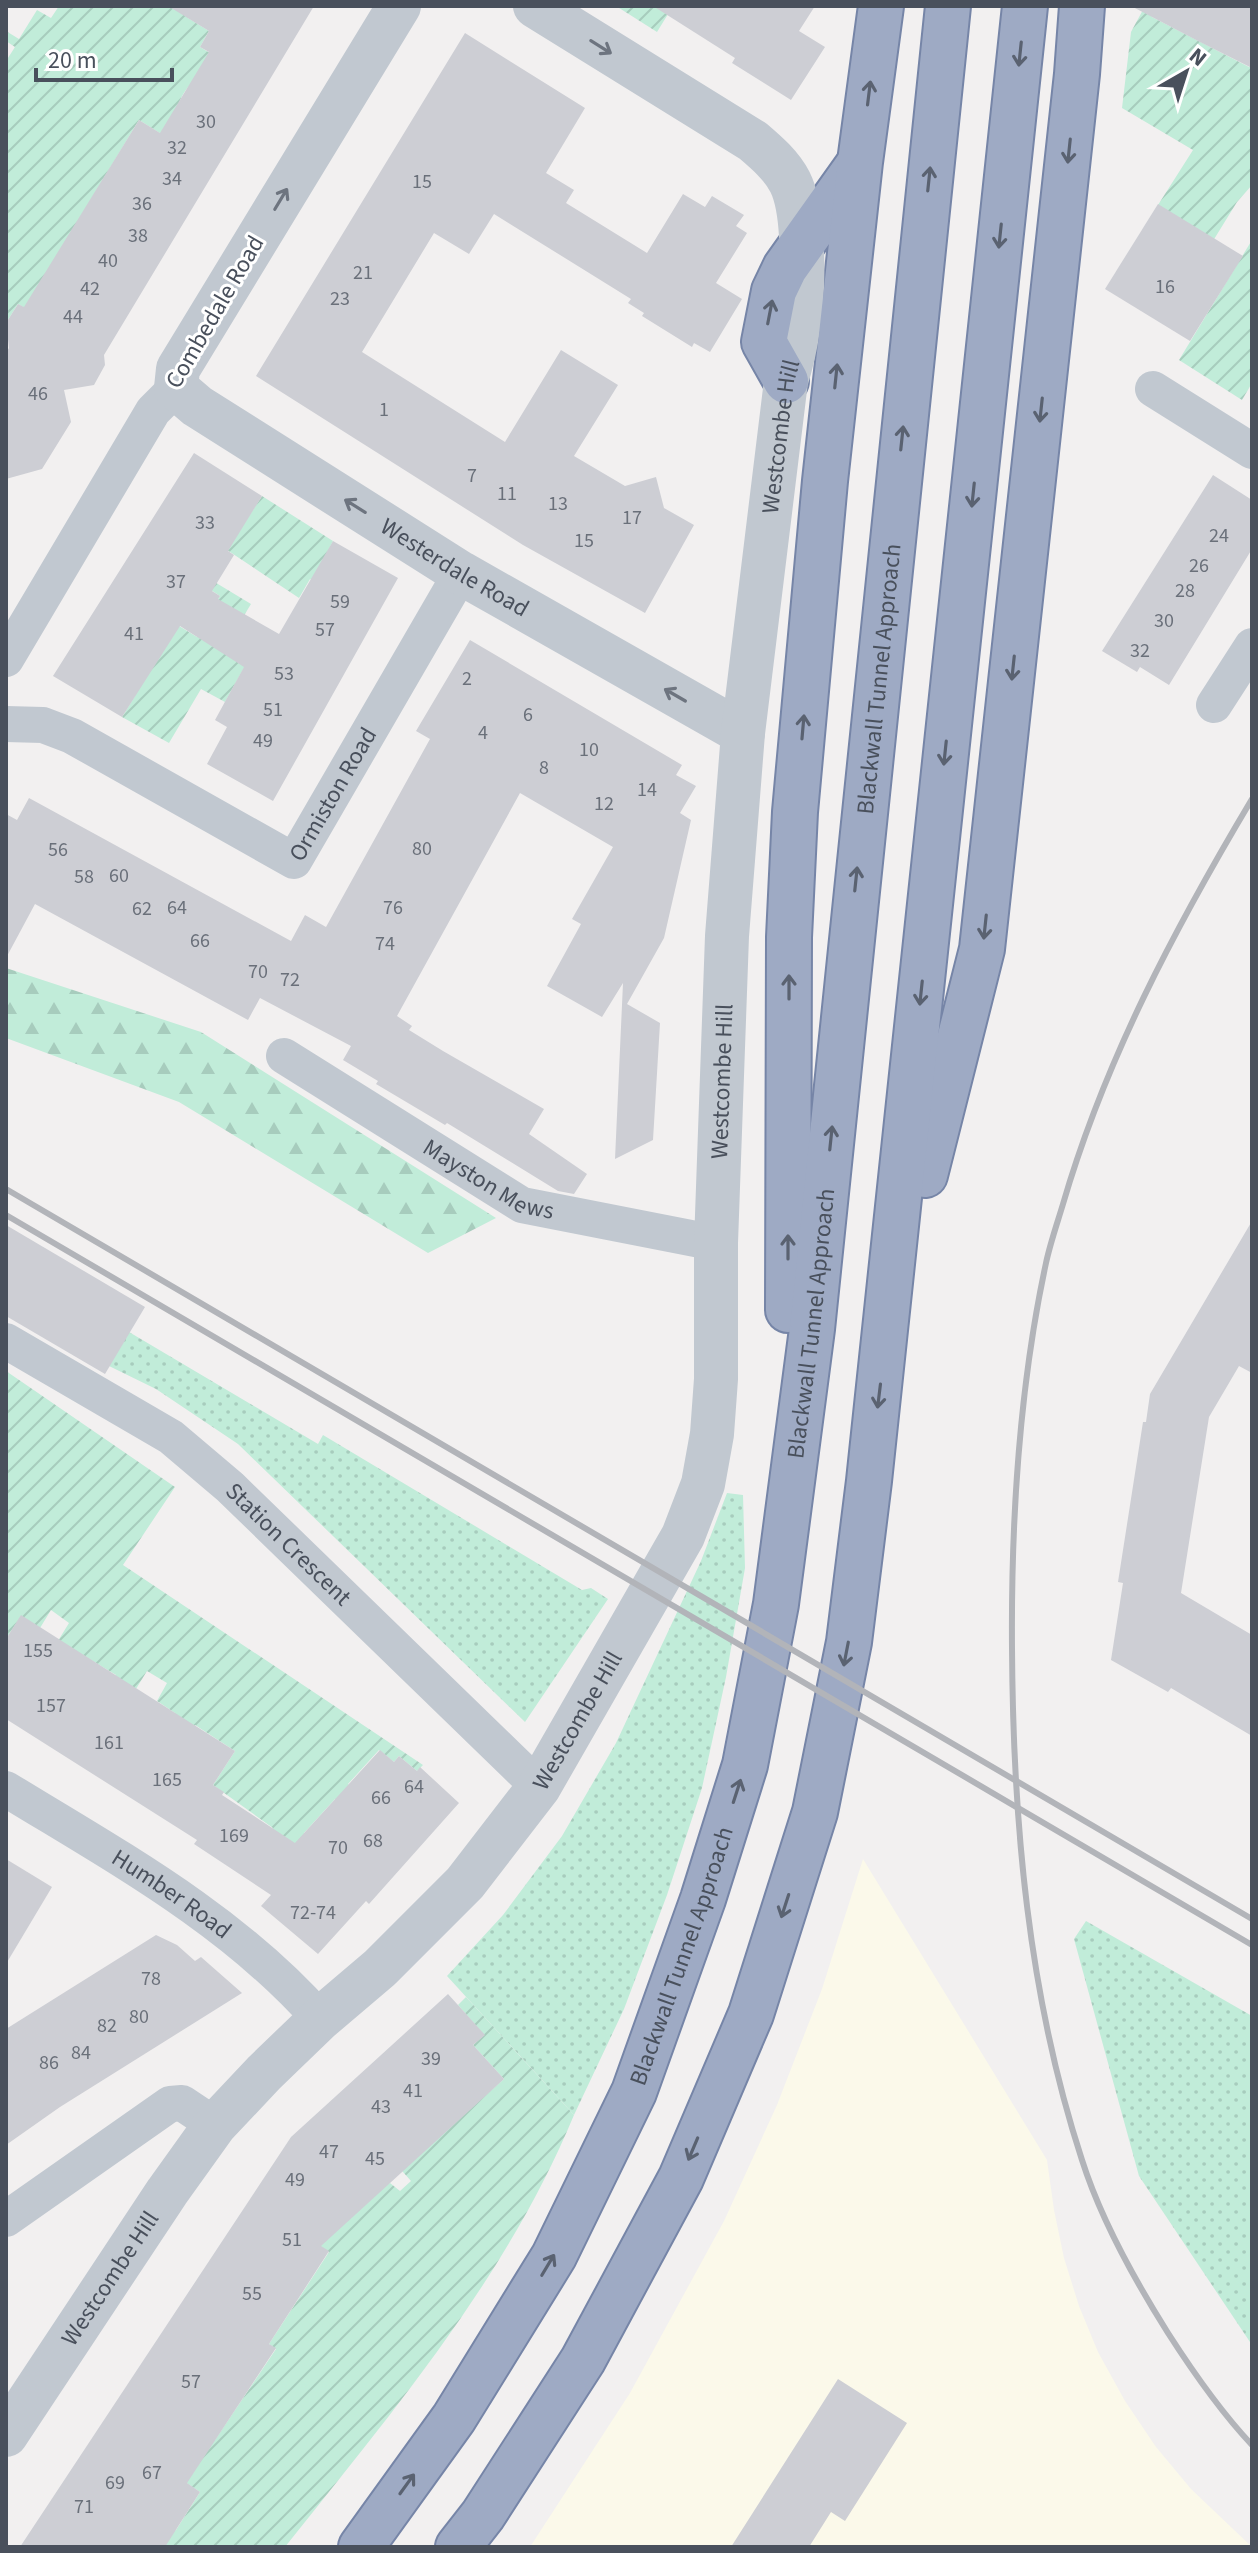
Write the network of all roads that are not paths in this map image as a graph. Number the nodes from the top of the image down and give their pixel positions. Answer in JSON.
{"nodes":[{"id":1,"x":399,"y":6,"type":"edge"},
{"id":2,"x":535,"y":6,"type":"edge"},
{"id":3,"x":881,"y":6,"type":"edge"},
{"id":4,"x":948,"y":6,"type":"edge"},
{"id":5,"x":1025,"y":6,"type":"edge"},
{"id":6,"x":1082,"y":6,"type":"edge"},
{"id":7,"x":860,"y":162,"type":"junction"},
{"id":8,"x":802,"y":244,"type":"junction"},
{"id":9,"x":786,"y":381,"type":"joint"},
{"id":10,"x":176,"y":388,"type":"junction"},
{"id":11,"x":1153,"y":389,"type":"dead end"},
{"id":12,"x":1252,"y":451,"type":"edge"},
{"id":13,"x":461,"y":573,"type":"junction"},
{"id":14,"x":1252,"y":646,"type":"edge"},
{"id":15,"x":6,"y":659,"type":"edge"},
{"id":16,"x":1214,"y":705,"type":"dead end"},
{"id":17,"x":6,"y":724,"type":"edge"},
{"id":18,"x":743,"y":733,"type":"junction"},
{"id":19,"x":284,"y":1056,"type":"dead end"},
{"id":20,"x":716,"y":1243,"type":"junction"},
{"id":21,"x":888,"y":1318,"type":"junction"},
{"id":22,"x":6,"y":1341,"type":"edge"},
{"id":23,"x":776,"y":1604,"type":"junction"},
{"id":24,"x":539,"y":1787,"type":"junction"},
{"id":25,"x":6,"y":1789,"type":"edge"},
{"id":26,"x":320,"y":2019,"type":"junction"},
{"id":27,"x":215,"y":2125,"type":"junction"},
{"id":28,"x":6,"y":2219,"type":"edge"},
{"id":29,"x":6,"y":2435,"type":"edge"},
{"id":30,"x":361,"y":2547,"type":"edge"},
{"id":31,"x":458,"y":2547,"type":"edge"}],
"edges":[{"from":10,"to":1,"type":"street","name":"Combedale Road","one_way":true},
{"from":2,"to":8,"type":"street","one_way":true},
{"from":7,"to":3,"type":"highway","one_way":true},
{"from":23,"to":4,"type":"highway","name":"Blackwall Tunnel Approach","one_way":true},
{"from":5,"to":21,"type":"highway","one_way":true},
{"from":6,"to":21,"type":"highway","one_way":true},
{"from":7,"to":8,"type":"highway"},
{"from":23,"to":7,"type":"highway","one_way":true},
{"from":8,"to":9,"type":"highway"},
{"from":9,"to":18,"type":"street","name":"Westcombe Hill"},
{"from":13,"to":10,"type":"street","name":"Westerdale Road","one_way":true},
{"from":10,"to":15,"type":"street","name":"Combedale Road"},
{"from":11,"to":12,"type":"street"},
{"from":13,"to":17,"type":"street","name":"Ormiston Road"},
{"from":18,"to":13,"type":"street","name":"Westerdale Road","one_way":true},
{"from":14,"to":16,"type":"street"},
{"from":18,"to":20,"type":"street","name":"Westcombe Hill"},
{"from":19,"to":20,"type":"street","name":"Mayston Mews"},
{"from":20,"to":24,"type":"street","name":"Westcombe Hill"},
{"from":21,"to":31,"type":"highway","one_way":true},
{"from":22,"to":24,"type":"street","name":"Station Crescent"},
{"from":30,"to":23,"type":"highway","name":"Blackwall Tunnel Approach","one_way":true},
{"from":24,"to":26,"type":"street","name":"Westcombe Hill"},
{"from":25,"to":26,"type":"street","name":"Humber Road"},
{"from":26,"to":27,"type":"street","name":"Westcombe Hill"},
{"from":27,"to":28,"type":"street"},
{"from":27,"to":29,"type":"street","name":"Westcombe Hill"}]}
